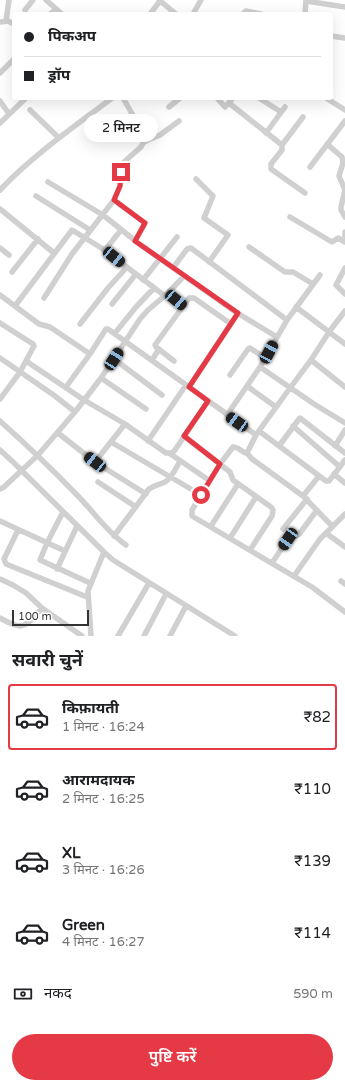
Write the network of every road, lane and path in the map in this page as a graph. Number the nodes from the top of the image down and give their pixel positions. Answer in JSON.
{"nodes":[{"id":1,"x":9,"y":0,"type":"edge"},
{"id":2,"x":33,"y":0,"type":"edge"},
{"id":3,"x":46,"y":0,"type":"edge"},
{"id":4,"x":201,"y":0,"type":"edge"},
{"id":5,"x":306,"y":0,"type":"edge"},
{"id":6,"x":159,"y":1,"type":"edge"},
{"id":7,"x":323,"y":2,"type":"edge"},
{"id":8,"x":345,"y":7,"type":"edge"},
{"id":9,"x":56,"y":9,"type":"junction"},
{"id":10,"x":25,"y":10,"type":"dead end"},
{"id":11,"x":52,"y":12,"type":"edge"},
{"id":12,"x":60,"y":12,"type":"edge"},
{"id":13,"x":151,"y":12,"type":"edge"},
{"id":14,"x":173,"y":12,"type":"edge"},
{"id":15,"x":194,"y":12,"type":"edge"},
{"id":16,"x":245,"y":12,"type":"edge"},
{"id":17,"x":254,"y":12,"type":"edge"},
{"id":18,"x":305,"y":12,"type":"edge"},
{"id":19,"x":3,"y":22,"type":"edge"},
{"id":20,"x":333,"y":36,"type":"edge"},
{"id":21,"x":345,"y":38,"type":"edge"},
{"id":22,"x":12,"y":61,"type":"edge"},
{"id":23,"x":0,"y":73,"type":"edge"},
{"id":24,"x":24,"y":100,"type":"edge"},
{"id":25,"x":109,"y":100,"type":"edge"},
{"id":26,"x":124,"y":100,"type":"edge"},
{"id":27,"x":178,"y":100,"type":"edge"},
{"id":28,"x":218,"y":100,"type":"edge"},
{"id":29,"x":231,"y":100,"type":"edge"},
{"id":30,"x":262,"y":100,"type":"edge"},
{"id":31,"x":329,"y":100,"type":"edge"},
{"id":32,"x":0,"y":101,"type":"edge"},
{"id":33,"x":229,"y":103,"type":"junction"},
{"id":34,"x":169,"y":107,"type":"dead end"},
{"id":35,"x":285,"y":107,"type":"dead end"},
{"id":36,"x":30,"y":110,"type":"dead end"},
{"id":37,"x":345,"y":110,"type":"edge"},
{"id":38,"x":281,"y":112,"type":"junction"},
{"id":39,"x":8,"y":114,"type":"junction"},
{"id":40,"x":303,"y":118,"type":"dead end"},
{"id":41,"x":179,"y":121,"type":"dead end"},
{"id":42,"x":345,"y":121,"type":"edge"},
{"id":43,"x":0,"y":122,"type":"edge"},
{"id":44,"x":266,"y":133,"type":"junction"},
{"id":45,"x":59,"y":138,"type":"junction"},
{"id":46,"x":143,"y":143,"type":"junction"},
{"id":47,"x":327,"y":144,"type":"junction"},
{"id":48,"x":282,"y":145,"type":"junction"},
{"id":49,"x":310,"y":167,"type":"dead end"},
{"id":50,"x":196,"y":179,"type":"dead end"},
{"id":51,"x":48,"y":182,"type":"dead end"},
{"id":52,"x":0,"y":190,"type":"edge"},
{"id":53,"x":345,"y":190,"type":"edge"},
{"id":54,"x":305,"y":193,"type":"dead end"},
{"id":55,"x":36,"y":196,"type":"dead end"},
{"id":56,"x":114,"y":200,"type":"junction"},
{"id":57,"x":0,"y":209,"type":"edge"},
{"id":58,"x":103,"y":216,"type":"junction"},
{"id":59,"x":290,"y":217,"type":"dead end"},
{"id":60,"x":345,"y":217,"type":"edge"},
{"id":61,"x":90,"y":230,"type":"junction"},
{"id":62,"x":121,"y":230,"type":"junction"},
{"id":63,"x":345,"y":232,"type":"edge"},
{"id":64,"x":177,"y":237,"type":"dead end"},
{"id":65,"x":85,"y":238,"type":"junction"},
{"id":66,"x":38,"y":239,"type":"junction"},
{"id":67,"x":135,"y":241,"type":"junction"},
{"id":68,"x":345,"y":241,"type":"edge"},
{"id":69,"x":249,"y":247,"type":"dead end"},
{"id":70,"x":0,"y":248,"type":"edge"},
{"id":71,"x":105,"y":250,"type":"junction"},
{"id":72,"x":54,"y":253,"type":"junction"},
{"id":73,"x":9,"y":255,"type":"dead end"},
{"id":74,"x":160,"y":258,"type":"junction"},
{"id":75,"x":209,"y":262,"type":"junction"},
{"id":76,"x":126,"y":267,"type":"junction"},
{"id":77,"x":173,"y":268,"type":"junction"},
{"id":78,"x":345,"y":268,"type":"edge"},
{"id":79,"x":12,"y":272,"type":"dead end"},
{"id":80,"x":136,"y":274,"type":"junction"},
{"id":81,"x":320,"y":275,"type":"dead end"},
{"id":82,"x":184,"y":276,"type":"junction"},
{"id":83,"x":143,"y":280,"type":"junction"},
{"id":84,"x":313,"y":284,"type":"junction"},
{"id":85,"x":154,"y":288,"type":"junction"},
{"id":86,"x":0,"y":294,"type":"edge"},
{"id":87,"x":167,"y":294,"type":"junction"},
{"id":88,"x":345,"y":294,"type":"edge"},
{"id":89,"x":44,"y":298,"type":"dead end"},
{"id":90,"x":112,"y":304,"type":"dead end"},
{"id":91,"x":15,"y":306,"type":"junction"},
{"id":92,"x":183,"y":306,"type":"junction"},
{"id":93,"x":296,"y":307,"type":"junction"},
{"id":94,"x":345,"y":311,"type":"edge"},
{"id":95,"x":238,"y":313,"type":"junction"},
{"id":96,"x":287,"y":320,"type":"junction"},
{"id":97,"x":0,"y":323,"type":"edge"},
{"id":98,"x":80,"y":324,"type":"dead end"},
{"id":99,"x":231,"y":324,"type":"junction"},
{"id":100,"x":329,"y":332,"type":"junction"},
{"id":101,"x":115,"y":333,"type":"junction"},
{"id":102,"x":277,"y":337,"type":"junction"},
{"id":103,"x":125,"y":341,"type":"junction"},
{"id":104,"x":345,"y":344,"type":"edge"},
{"id":105,"x":159,"y":349,"type":"junction"},
{"id":106,"x":90,"y":354,"type":"junction"},
{"id":107,"x":0,"y":358,"type":"edge"},
{"id":108,"x":266,"y":358,"type":"junction"},
{"id":109,"x":114,"y":359,"type":"junction"},
{"id":110,"x":152,"y":360,"type":"junction"},
{"id":111,"x":311,"y":360,"type":"junction"},
{"id":112,"x":26,"y":361,"type":"junction"},
{"id":113,"x":174,"y":361,"type":"dead end"},
{"id":114,"x":260,"y":367,"type":"junction"},
{"id":115,"x":20,"y":372,"type":"junction"},
{"id":116,"x":230,"y":375,"type":"dead end"},
{"id":117,"x":101,"y":378,"type":"junction"},
{"id":118,"x":187,"y":386,"type":"junction"},
{"id":119,"x":247,"y":386,"type":"junction"},
{"id":120,"x":66,"y":387,"type":"junction"},
{"id":121,"x":345,"y":387,"type":"edge"},
{"id":122,"x":290,"y":388,"type":"junction"},
{"id":123,"x":162,"y":395,"type":"dead end"},
{"id":124,"x":0,"y":399,"type":"edge"},
{"id":125,"x":84,"y":400,"type":"junction"},
{"id":126,"x":208,"y":401,"type":"junction"},
{"id":127,"x":276,"y":407,"type":"junction"},
{"id":128,"x":146,"y":409,"type":"dead end"},
{"id":129,"x":75,"y":412,"type":"junction"},
{"id":130,"x":227,"y":415,"type":"junction"},
{"id":131,"x":0,"y":421,"type":"edge"},
{"id":132,"x":124,"y":424,"type":"junction"},
{"id":133,"x":345,"y":424,"type":"edge"},
{"id":134,"x":293,"y":426,"type":"junction"},
{"id":135,"x":344,"y":432,"type":"edge"},
{"id":136,"x":58,"y":433,"type":"junction"},
{"id":137,"x":258,"y":433,"type":"junction"},
{"id":138,"x":184,"y":436,"type":"junction"},
{"id":139,"x":148,"y":441,"type":"junction"},
{"id":140,"x":110,"y":442,"type":"junction"},
{"id":141,"x":278,"y":446,"type":"junction"},
{"id":142,"x":336,"y":446,"type":"junction"},
{"id":143,"x":0,"y":450,"type":"edge"},
{"id":144,"x":248,"y":453,"type":"junction"},
{"id":145,"x":345,"y":453,"type":"edge"},
{"id":146,"x":38,"y":454,"type":"junction"},
{"id":147,"x":169,"y":454,"type":"junction"},
{"id":148,"x":345,"y":460,"type":"edge"},
{"id":149,"x":180,"y":461,"type":"junction"},
{"id":150,"x":95,"y":462,"type":"junction"},
{"id":151,"x":220,"y":464,"type":"junction"},
{"id":152,"x":25,"y":467,"type":"junction"},
{"id":153,"x":340,"y":467,"type":"junction"},
{"id":154,"x":334,"y":474,"type":"junction"},
{"id":155,"x":319,"y":476,"type":"junction"},
{"id":156,"x":170,"y":477,"type":"junction"},
{"id":157,"x":210,"y":481,"type":"junction"},
{"id":158,"x":98,"y":482,"type":"dead end"},
{"id":159,"x":345,"y":483,"type":"edge"},
{"id":160,"x":238,"y":484,"type":"junction"},
{"id":161,"x":0,"y":489,"type":"edge"},
{"id":162,"x":146,"y":494,"type":"junction"},
{"id":163,"x":201,"y":495,"type":"junction"},
{"id":164,"x":256,"y":497,"type":"junction"},
{"id":165,"x":305,"y":497,"type":"junction"},
{"id":166,"x":136,"y":507,"type":"junction"},
{"id":167,"x":317,"y":510,"type":"junction"},
{"id":168,"x":63,"y":512,"type":"junction"},
{"id":169,"x":345,"y":514,"type":"edge"},
{"id":170,"x":0,"y":521,"type":"edge"},
{"id":171,"x":77,"y":526,"type":"junction"},
{"id":172,"x":210,"y":526,"type":"junction"},
{"id":173,"x":332,"y":526,"type":"junction"},
{"id":174,"x":282,"y":529,"type":"dead end"},
{"id":175,"x":18,"y":530,"type":"junction"},
{"id":176,"x":326,"y":533,"type":"junction"},
{"id":177,"x":114,"y":536,"type":"junction"},
{"id":178,"x":230,"y":538,"type":"junction"},
{"id":179,"x":47,"y":543,"type":"junction"},
{"id":180,"x":126,"y":545,"type":"dead end"},
{"id":181,"x":345,"y":547,"type":"edge"},
{"id":182,"x":65,"y":550,"type":"junction"},
{"id":183,"x":250,"y":550,"type":"junction"},
{"id":184,"x":104,"y":552,"type":"junction"},
{"id":185,"x":272,"y":563,"type":"junction"},
{"id":186,"x":57,"y":569,"type":"junction"},
{"id":187,"x":294,"y":576,"type":"junction"},
{"id":188,"x":0,"y":579,"type":"edge"},
{"id":189,"x":90,"y":582,"type":"junction"},
{"id":190,"x":149,"y":583,"type":"junction"},
{"id":191,"x":166,"y":594,"type":"junction"},
{"id":192,"x":87,"y":597,"type":"junction"},
{"id":193,"x":186,"y":606,"type":"junction"},
{"id":194,"x":42,"y":608,"type":"junction"},
{"id":195,"x":345,"y":612,"type":"edge"},
{"id":196,"x":0,"y":619,"type":"edge"},
{"id":197,"x":82,"y":636,"type":"edge"},
{"id":198,"x":91,"y":636,"type":"edge"},
{"id":199,"x":118,"y":636,"type":"edge"},
{"id":200,"x":144,"y":636,"type":"edge"},
{"id":201,"x":170,"y":636,"type":"edge"},
{"id":202,"x":235,"y":636,"type":"edge"}],
"edges":[{"from":1,"to":19,"type":"street"},
{"from":2,"to":10,"type":"street"},
{"from":3,"to":9,"type":"street"},
{"from":4,"to":15,"type":"street"},
{"from":5,"to":7,"type":"street"},
{"from":5,"to":18,"type":"street"},
{"from":6,"to":13,"type":"street"},
{"from":6,"to":14,"type":"street"},
{"from":7,"to":8,"type":"street"},
{"from":9,"to":11,"type":"street"},
{"from":9,"to":12,"type":"street"},
{"from":16,"to":17,"type":"street"},
{"from":20,"to":21,"type":"street"},
{"from":22,"to":23,"type":"street"},
{"from":24,"to":39,"type":"street"},
{"from":25,"to":45,"type":"street"},
{"from":26,"to":46,"type":"street"},
{"from":27,"to":34,"type":"street"},
{"from":28,"to":33,"type":"street"},
{"from":29,"to":33,"type":"street"},
{"from":30,"to":38,"type":"street"},
{"from":31,"to":37,"type":"street"},
{"from":32,"to":39,"type":"street"},
{"from":33,"to":44,"type":"street"},
{"from":35,"to":38,"type":"street"},
{"from":36,"to":45,"type":"street"},
{"from":38,"to":44,"type":"street"},
{"from":39,"to":43,"type":"street"},
{"from":40,"to":48,"type":"street"},
{"from":41,"to":46,"type":"street"},
{"from":42,"to":47,"type":"street"},
{"from":44,"to":48,"type":"street"},
{"from":45,"to":52,"type":"street"},
{"from":46,"to":56,"type":"street"},
{"from":47,"to":49,"type":"street"},
{"from":47,"to":53,"type":"street"},
{"from":48,"to":54,"type":"street"},
{"from":50,"to":75,"type":"street"},
{"from":51,"to":58,"type":"street"},
{"from":53,"to":60,"type":"street"},
{"from":55,"to":61,"type":"street"},
{"from":56,"to":58,"type":"street"},
{"from":56,"to":67,"type":"street"},
{"from":57,"to":66,"type":"street"},
{"from":58,"to":61,"type":"street"},
{"from":58,"to":62,"type":"street"},
{"from":59,"to":68,"type":"street"},
{"from":61,"to":65,"type":"street"},
{"from":62,"to":67,"type":"street"},
{"from":62,"to":71,"type":"street"},
{"from":63,"to":68,"type":"street"},
{"from":64,"to":74,"type":"street"},
{"from":65,"to":71,"type":"street"},
{"from":65,"to":72,"type":"street"},
{"from":65,"to":89,"type":"street"},
{"from":66,"to":72,"type":"street"},
{"from":66,"to":79,"type":"street"},
{"from":67,"to":74,"type":"street"},
{"from":69,"to":84,"type":"street"},
{"from":70,"to":73,"type":"street"},
{"from":71,"to":76,"type":"street"},
{"from":72,"to":91,"type":"street"},
{"from":74,"to":77,"type":"street"},
{"from":74,"to":83,"type":"street"},
{"from":75,"to":77,"type":"street"},
{"from":75,"to":96,"type":"street"},
{"from":76,"to":80,"type":"street"},
{"from":76,"to":98,"type":"street"},
{"from":77,"to":82,"type":"street"},
{"from":78,"to":88,"type":"street"},
{"from":80,"to":83,"type":"street"},
{"from":80,"to":90,"type":"street"},
{"from":81,"to":84,"type":"street"},
{"from":82,"to":87,"type":"street"},
{"from":82,"to":95,"type":"street"},
{"from":83,"to":85,"type":"street"},
{"from":84,"to":93,"type":"street"},
{"from":85,"to":87,"type":"street"},
{"from":85,"to":101,"type":"street"},
{"from":86,"to":91,"type":"street"},
{"from":87,"to":92,"type":"street"},
{"from":87,"to":103,"type":"street"},
{"from":91,"to":106,"type":"street"},
{"from":92,"to":99,"type":"street"},
{"from":92,"to":105,"type":"street"},
{"from":93,"to":96,"type":"street"},
{"from":93,"to":100,"type":"street"},
{"from":94,"to":100,"type":"street"},
{"from":95,"to":99,"type":"street"},
{"from":95,"to":102,"type":"street"},
{"from":96,"to":102,"type":"street"},
{"from":97,"to":112,"type":"street"},
{"from":99,"to":118,"type":"street"},
{"from":100,"to":104,"type":"street"},
{"from":100,"to":111,"type":"street"},
{"from":101,"to":103,"type":"street"},
{"from":101,"to":106,"type":"street"},
{"from":102,"to":108,"type":"street"},
{"from":103,"to":109,"type":"street"},
{"from":103,"to":110,"type":"street"},
{"from":105,"to":110,"type":"street"},
{"from":105,"to":113,"type":"street"},
{"from":106,"to":120,"type":"street"},
{"from":107,"to":115,"type":"street"},
{"from":108,"to":114,"type":"street"},
{"from":108,"to":116,"type":"street"},
{"from":109,"to":117,"type":"street"},
{"from":109,"to":123,"type":"street"},
{"from":110,"to":118,"type":"street"},
{"from":111,"to":121,"type":"street"},
{"from":111,"to":122,"type":"street"},
{"from":112,"to":115,"type":"street"},
{"from":112,"to":120,"type":"street"},
{"from":114,"to":119,"type":"street"},
{"from":114,"to":122,"type":"street"},
{"from":115,"to":124,"type":"street"},
{"from":115,"to":129,"type":"street"},
{"from":117,"to":125,"type":"street"},
{"from":117,"to":128,"type":"street"},
{"from":118,"to":126,"type":"street"},
{"from":118,"to":139,"type":"street"},
{"from":119,"to":127,"type":"street"},
{"from":119,"to":130,"type":"street"},
{"from":120,"to":125,"type":"street"},
{"from":122,"to":127,"type":"street"},
{"from":122,"to":133,"type":"street"},
{"from":125,"to":129,"type":"street"},
{"from":125,"to":132,"type":"street"},
{"from":126,"to":130,"type":"street"},
{"from":126,"to":138,"type":"street"},
{"from":127,"to":137,"type":"street"},
{"from":129,"to":136,"type":"street"},
{"from":130,"to":137,"type":"street"},
{"from":131,"to":146,"type":"street"},
{"from":132,"to":139,"type":"street"},
{"from":132,"to":140,"type":"street"},
{"from":134,"to":141,"type":"street"},
{"from":134,"to":142,"type":"street"},
{"from":134,"to":153,"type":"street"},
{"from":135,"to":142,"type":"street"},
{"from":136,"to":146,"type":"street"},
{"from":136,"to":150,"type":"street"},
{"from":137,"to":141,"type":"street"},
{"from":137,"to":144,"type":"street"},
{"from":138,"to":147,"type":"street"},
{"from":138,"to":151,"type":"street"},
{"from":139,"to":147,"type":"street"},
{"from":140,"to":150,"type":"street"},
{"from":140,"to":156,"type":"street"},
{"from":141,"to":155,"type":"street"},
{"from":142,"to":145,"type":"street"},
{"from":143,"to":152,"type":"street"},
{"from":144,"to":151,"type":"street"},
{"from":144,"to":165,"type":"street"},
{"from":146,"to":152,"type":"street"},
{"from":146,"to":177,"type":"street"},
{"from":147,"to":149,"type":"street"},
{"from":148,"to":153,"type":"street"},
{"from":149,"to":156,"type":"street"},
{"from":149,"to":157,"type":"street"},
{"from":150,"to":162,"type":"street"},
{"from":151,"to":157,"type":"street"},
{"from":151,"to":160,"type":"street"},
{"from":152,"to":161,"type":"street"},
{"from":152,"to":168,"type":"street"},
{"from":153,"to":154,"type":"street"},
{"from":154,"to":155,"type":"street"},
{"from":154,"to":159,"type":"street"},
{"from":155,"to":165,"type":"street"},
{"from":156,"to":162,"type":"street"},
{"from":156,"to":163,"type":"street"},
{"from":157,"to":163,"type":"street"},
{"from":158,"to":166,"type":"street"},
{"from":160,"to":164,"type":"street"},
{"from":160,"to":172,"type":"street"},
{"from":162,"to":166,"type":"street"},
{"from":163,"to":172,"type":"street"},
{"from":164,"to":178,"type":"street"},
{"from":164,"to":183,"type":"street"},
{"from":165,"to":167,"type":"street"},
{"from":165,"to":174,"type":"street"},
{"from":166,"to":177,"type":"street"},
{"from":167,"to":173,"type":"street"},
{"from":167,"to":185,"type":"street"},
{"from":168,"to":171,"type":"street"},
{"from":168,"to":179,"type":"street"},
{"from":169,"to":173,"type":"street"},
{"from":170,"to":175,"type":"street"},
{"from":171,"to":182,"type":"street"},
{"from":171,"to":184,"type":"street"},
{"from":172,"to":178,"type":"street"},
{"from":173,"to":176,"type":"street"},
{"from":175,"to":179,"type":"street"},
{"from":175,"to":192,"type":"street"},
{"from":176,"to":181,"type":"street"},
{"from":176,"to":187,"type":"street"},
{"from":177,"to":180,"type":"street"},
{"from":178,"to":183,"type":"street"},
{"from":179,"to":182,"type":"street"},
{"from":179,"to":186,"type":"street"},
{"from":182,"to":186,"type":"street"},
{"from":183,"to":185,"type":"street"},
{"from":184,"to":189,"type":"street"},
{"from":184,"to":190,"type":"street"},
{"from":185,"to":187,"type":"street"},
{"from":186,"to":189,"type":"street"},
{"from":187,"to":195,"type":"street"},
{"from":188,"to":194,"type":"street"},
{"from":189,"to":192,"type":"street"},
{"from":190,"to":191,"type":"street"},
{"from":190,"to":199,"type":"street"},
{"from":191,"to":193,"type":"street"},
{"from":191,"to":200,"type":"street"},
{"from":192,"to":198,"type":"street"},
{"from":193,"to":201,"type":"street"},
{"from":193,"to":202,"type":"street"},
{"from":194,"to":196,"type":"street"},
{"from":194,"to":197,"type":"street"}]}
